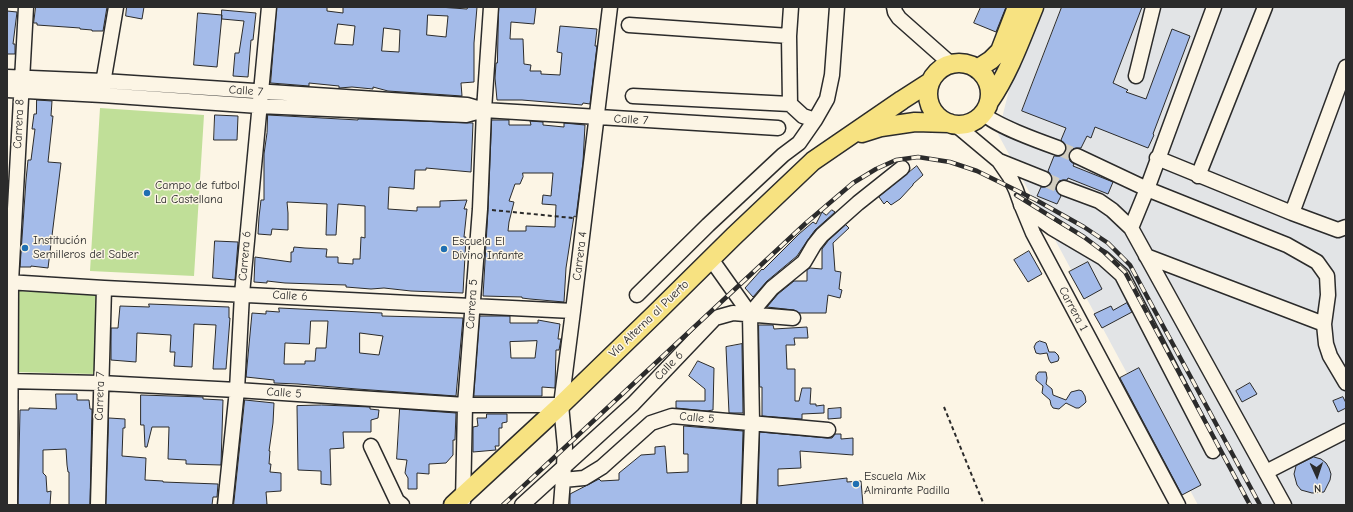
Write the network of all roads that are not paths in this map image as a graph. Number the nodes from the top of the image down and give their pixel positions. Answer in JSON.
{"nodes":[{"id":1,"x":26,"y":7,"type":"edge"},
{"id":2,"x":116,"y":7,"type":"edge"},
{"id":3,"x":269,"y":7,"type":"edge"},
{"id":4,"x":491,"y":7,"type":"edge"},
{"id":5,"x":610,"y":7,"type":"edge"},
{"id":6,"x":791,"y":7,"type":"edge"},
{"id":7,"x":837,"y":7,"type":"edge"},
{"id":8,"x":894,"y":7,"type":"edge"},
{"id":9,"x":1017,"y":7,"type":"edge"},
{"id":10,"x":1034,"y":7,"type":"edge"},
{"id":11,"x":1153,"y":7,"type":"edge"},
{"id":12,"x":1214,"y":7,"type":"edge"},
{"id":13,"x":1265,"y":7,"type":"edge"},
{"id":14,"x":629,"y":25,"type":"dead end"},
{"id":15,"x":789,"y":36,"type":"junction"},
{"id":16,"x":950,"y":64,"type":"junction"},
{"id":17,"x":1346,"y":67,"type":"edge"},
{"id":18,"x":977,"y":69,"type":"junction"},
{"id":19,"x":1136,"y":76,"type":"dead end"},
{"id":20,"x":7,"y":77,"type":"edge"},
{"id":21,"x":103,"y":81,"type":"junction"},
{"id":22,"x":930,"y":82,"type":"junction"},
{"id":23,"x":22,"y":84,"type":"junction"},
{"id":24,"x":7,"y":90,"type":"edge"},
{"id":25,"x":260,"y":92,"type":"junction"},
{"id":26,"x":102,"y":95,"type":"junction"},
{"id":27,"x":633,"y":96,"type":"dead end"},
{"id":28,"x":790,"y":104,"type":"junction"},
{"id":29,"x":259,"y":106,"type":"junction"},
{"id":30,"x":986,"y":107,"type":"junction"},
{"id":31,"x":484,"y":110,"type":"junction"},
{"id":32,"x":596,"y":118,"type":"junction"},
{"id":33,"x":815,"y":120,"type":"junction"},
{"id":34,"x":953,"y":124,"type":"junction"},
{"id":35,"x":778,"y":128,"type":"dead end"},
{"id":36,"x":848,"y":138,"type":"junction"},
{"id":37,"x":1058,"y":148,"type":"tunnel mouth"},
{"id":38,"x":1077,"y":156,"type":"tunnel mouth"},
{"id":39,"x":1158,"y":158,"type":"junction"},
{"id":40,"x":999,"y":161,"type":"junction"},
{"id":41,"x":902,"y":168,"type":"dead end"},
{"id":42,"x":1198,"y":176,"type":"junction"},
{"id":43,"x":1044,"y":179,"type":"tunnel mouth"},
{"id":44,"x":1064,"y":188,"type":"tunnel mouth"},
{"id":45,"x":1147,"y":189,"type":"junction"},
{"id":46,"x":1021,"y":204,"type":"junction"},
{"id":47,"x":1292,"y":213,"type":"junction"},
{"id":48,"x":1346,"y":227,"type":"edge"},
{"id":49,"x":1130,"y":228,"type":"junction"},
{"id":50,"x":1146,"y":256,"type":"junction"},
{"id":51,"x":711,"y":258,"type":"junction"},
{"id":52,"x":9,"y":282,"type":"edge"},
{"id":53,"x":104,"y":288,"type":"junction"},
{"id":54,"x":242,"y":294,"type":"junction"},
{"id":55,"x":637,"y":295,"type":"dead end"},
{"id":56,"x":472,"y":305,"type":"junction"},
{"id":57,"x":573,"y":311,"type":"junction"},
{"id":58,"x":750,"y":314,"type":"junction"},
{"id":59,"x":793,"y":318,"type":"dead end"},
{"id":60,"x":1324,"y":324,"type":"junction"},
{"id":61,"x":9,"y":380,"type":"edge"},
{"id":62,"x":100,"y":383,"type":"junction"},
{"id":63,"x":1346,"y":383,"type":"edge"},
{"id":64,"x":237,"y":390,"type":"junction"},
{"id":65,"x":465,"y":405,"type":"junction"},
{"id":66,"x":561,"y":405,"type":"junction"},
{"id":67,"x":752,"y":422,"type":"junction"},
{"id":68,"x":828,"y":430,"type":"dead end"},
{"id":69,"x":1346,"y":431,"type":"edge"},
{"id":70,"x":371,"y":446,"type":"dead end"},
{"id":71,"x":1213,"y":451,"type":"dead end"},
{"id":72,"x":1266,"y":472,"type":"junction"},
{"id":73,"x":564,"y":473,"type":"junction"},
{"id":74,"x":460,"y":502,"type":"edge"},
{"id":75,"x":10,"y":505,"type":"edge"},
{"id":76,"x":98,"y":505,"type":"edge"},
{"id":77,"x":225,"y":505,"type":"edge"},
{"id":78,"x":402,"y":505,"type":"edge"},
{"id":79,"x":522,"y":505,"type":"edge"},
{"id":80,"x":560,"y":505,"type":"edge"},
{"id":81,"x":749,"y":505,"type":"edge"},
{"id":82,"x":1178,"y":505,"type":"edge"},
{"id":83,"x":1284,"y":505,"type":"edge"}],
"edges":[{"from":1,"to":23,"type":"street","name":"Carrera 8"},
{"from":2,"to":21,"type":"street"},
{"from":3,"to":25,"type":"street","name":"Carrera 6"},
{"from":4,"to":31,"type":"street","name":"Carrera 5"},
{"from":5,"to":32,"type":"street","name":"Carrera 4"},
{"from":6,"to":15,"type":"street"},
{"from":7,"to":33,"type":"street"},
{"from":8,"to":16,"type":"street"},
{"from":9,"to":18,"type":"main road"},
{"from":10,"to":30,"type":"main road"},
{"from":11,"to":19,"type":"street"},
{"from":12,"to":39,"type":"street"},
{"from":13,"to":42,"type":"street"},
{"from":14,"to":15,"type":"street"},
{"from":15,"to":28,"type":"street"},
{"from":16,"to":18,"type":"main road"},
{"from":16,"to":22,"type":"main road"},
{"from":17,"to":47,"type":"street"},
{"from":18,"to":30,"type":"main road"},
{"from":20,"to":23,"type":"street","name":"Calle 7"},
{"from":21,"to":23,"type":"street","name":"Calle 7"},
{"from":21,"to":25,"type":"street","name":"Calle 7"},
{"from":21,"to":26,"type":"street"},
{"from":22,"to":34,"type":"main road","name":"Carrera 1"},
{"from":22,"to":36,"type":"main road","name":"Vía Alterna al Puerto"},
{"from":23,"to":24,"type":"street","name":"Calle 7"},
{"from":23,"to":26,"type":"street","name":"Calle 7"},
{"from":23,"to":52,"type":"street","name":"Carrera 8"},
{"from":25,"to":29,"type":"street","name":"Carrera 6"},
{"from":25,"to":31,"type":"street","name":"Calle 7"},
{"from":26,"to":29,"type":"street","name":"Calle 7"},
{"from":27,"to":28,"type":"street"},
{"from":28,"to":33,"type":"street"},
{"from":29,"to":31,"type":"street","name":"Calle 7"},
{"from":29,"to":54,"type":"street","name":"Carrera 6"},
{"from":30,"to":34,"type":"main road"},
{"from":30,"to":37,"type":"street"},
{"from":31,"to":32,"type":"street","name":"Calle 7"},
{"from":31,"to":56,"type":"street","name":"Carrera 5"},
{"from":32,"to":35,"type":"street","name":"Calle 7"},
{"from":32,"to":57,"type":"street","name":"Carrera 4"},
{"from":33,"to":55,"type":"street"},
{"from":34,"to":36,"type":"main road","name":"Vía Alterna al Puerto"},
{"from":34,"to":40,"type":"street","name":"Carrera 1"},
{"from":36,"to":51,"type":"main road","name":"Vía Alterna al Puerto"},
{"from":38,"to":45,"type":"street"},
{"from":39,"to":42,"type":"street"},
{"from":39,"to":45,"type":"street"},
{"from":40,"to":43,"type":"street"},
{"from":40,"to":46,"type":"street","name":"Carrera 1"},
{"from":41,"to":58,"type":"street"},
{"from":42,"to":47,"type":"street"},
{"from":44,"to":49,"type":"street"},
{"from":45,"to":49,"type":"street"},
{"from":45,"to":60,"type":"street"},
{"from":46,"to":71,"type":"street"},
{"from":46,"to":82,"type":"street","name":"Carrera 1"},
{"from":47,"to":48,"type":"street"},
{"from":49,"to":50,"type":"street"},
{"from":50,"to":60,"type":"street"},
{"from":50,"to":72,"type":"street"},
{"from":51,"to":58,"type":"street"},
{"from":51,"to":66,"type":"main road","name":"Vía Alterna al Puerto"},
{"from":52,"to":53,"type":"street","name":"Calle 6"},
{"from":52,"to":61,"type":"street","name":"Carrera 8"},
{"from":53,"to":54,"type":"street","name":"Calle 6"},
{"from":53,"to":62,"type":"street","name":"Carrera 7"},
{"from":54,"to":56,"type":"street","name":"Calle 6"},
{"from":54,"to":64,"type":"street","name":"Carrera 6"},
{"from":56,"to":57,"type":"street","name":"Calle 6"},
{"from":56,"to":65,"type":"street","name":"Carrera 5"},
{"from":57,"to":66,"type":"street","name":"Carrera 4"},
{"from":58,"to":59,"type":"street","name":"Calle 6"},
{"from":58,"to":67,"type":"street"},
{"from":58,"to":73,"type":"street","name":"Calle 6"},
{"from":60,"to":63,"type":"street"},
{"from":61,"to":62,"type":"street","name":"Calle 5"},
{"from":61,"to":75,"type":"street","name":"Carrera 8"},
{"from":62,"to":64,"type":"street","name":"Calle 5"},
{"from":62,"to":76,"type":"street","name":"Carrera 7"},
{"from":64,"to":65,"type":"street","name":"Calle 5"},
{"from":64,"to":77,"type":"street","name":"Carrera 6"},
{"from":65,"to":66,"type":"street","name":"Calle 5"},
{"from":65,"to":74,"type":"street","name":"Carrera 5"},
{"from":66,"to":73,"type":"street","name":"Carrera 4"},
{"from":66,"to":74,"type":"main road","name":"Vía Alterna al Puerto"},
{"from":67,"to":68,"type":"street","name":"Calle 5"},
{"from":67,"to":73,"type":"street","name":"Calle 5"},
{"from":67,"to":81,"type":"street"},
{"from":69,"to":72,"type":"street"},
{"from":70,"to":78,"type":"street"},
{"from":72,"to":83,"type":"street"},
{"from":73,"to":79,"type":"street","name":"Calle 6"},
{"from":73,"to":80,"type":"street","name":"Carrera 4"}]}
